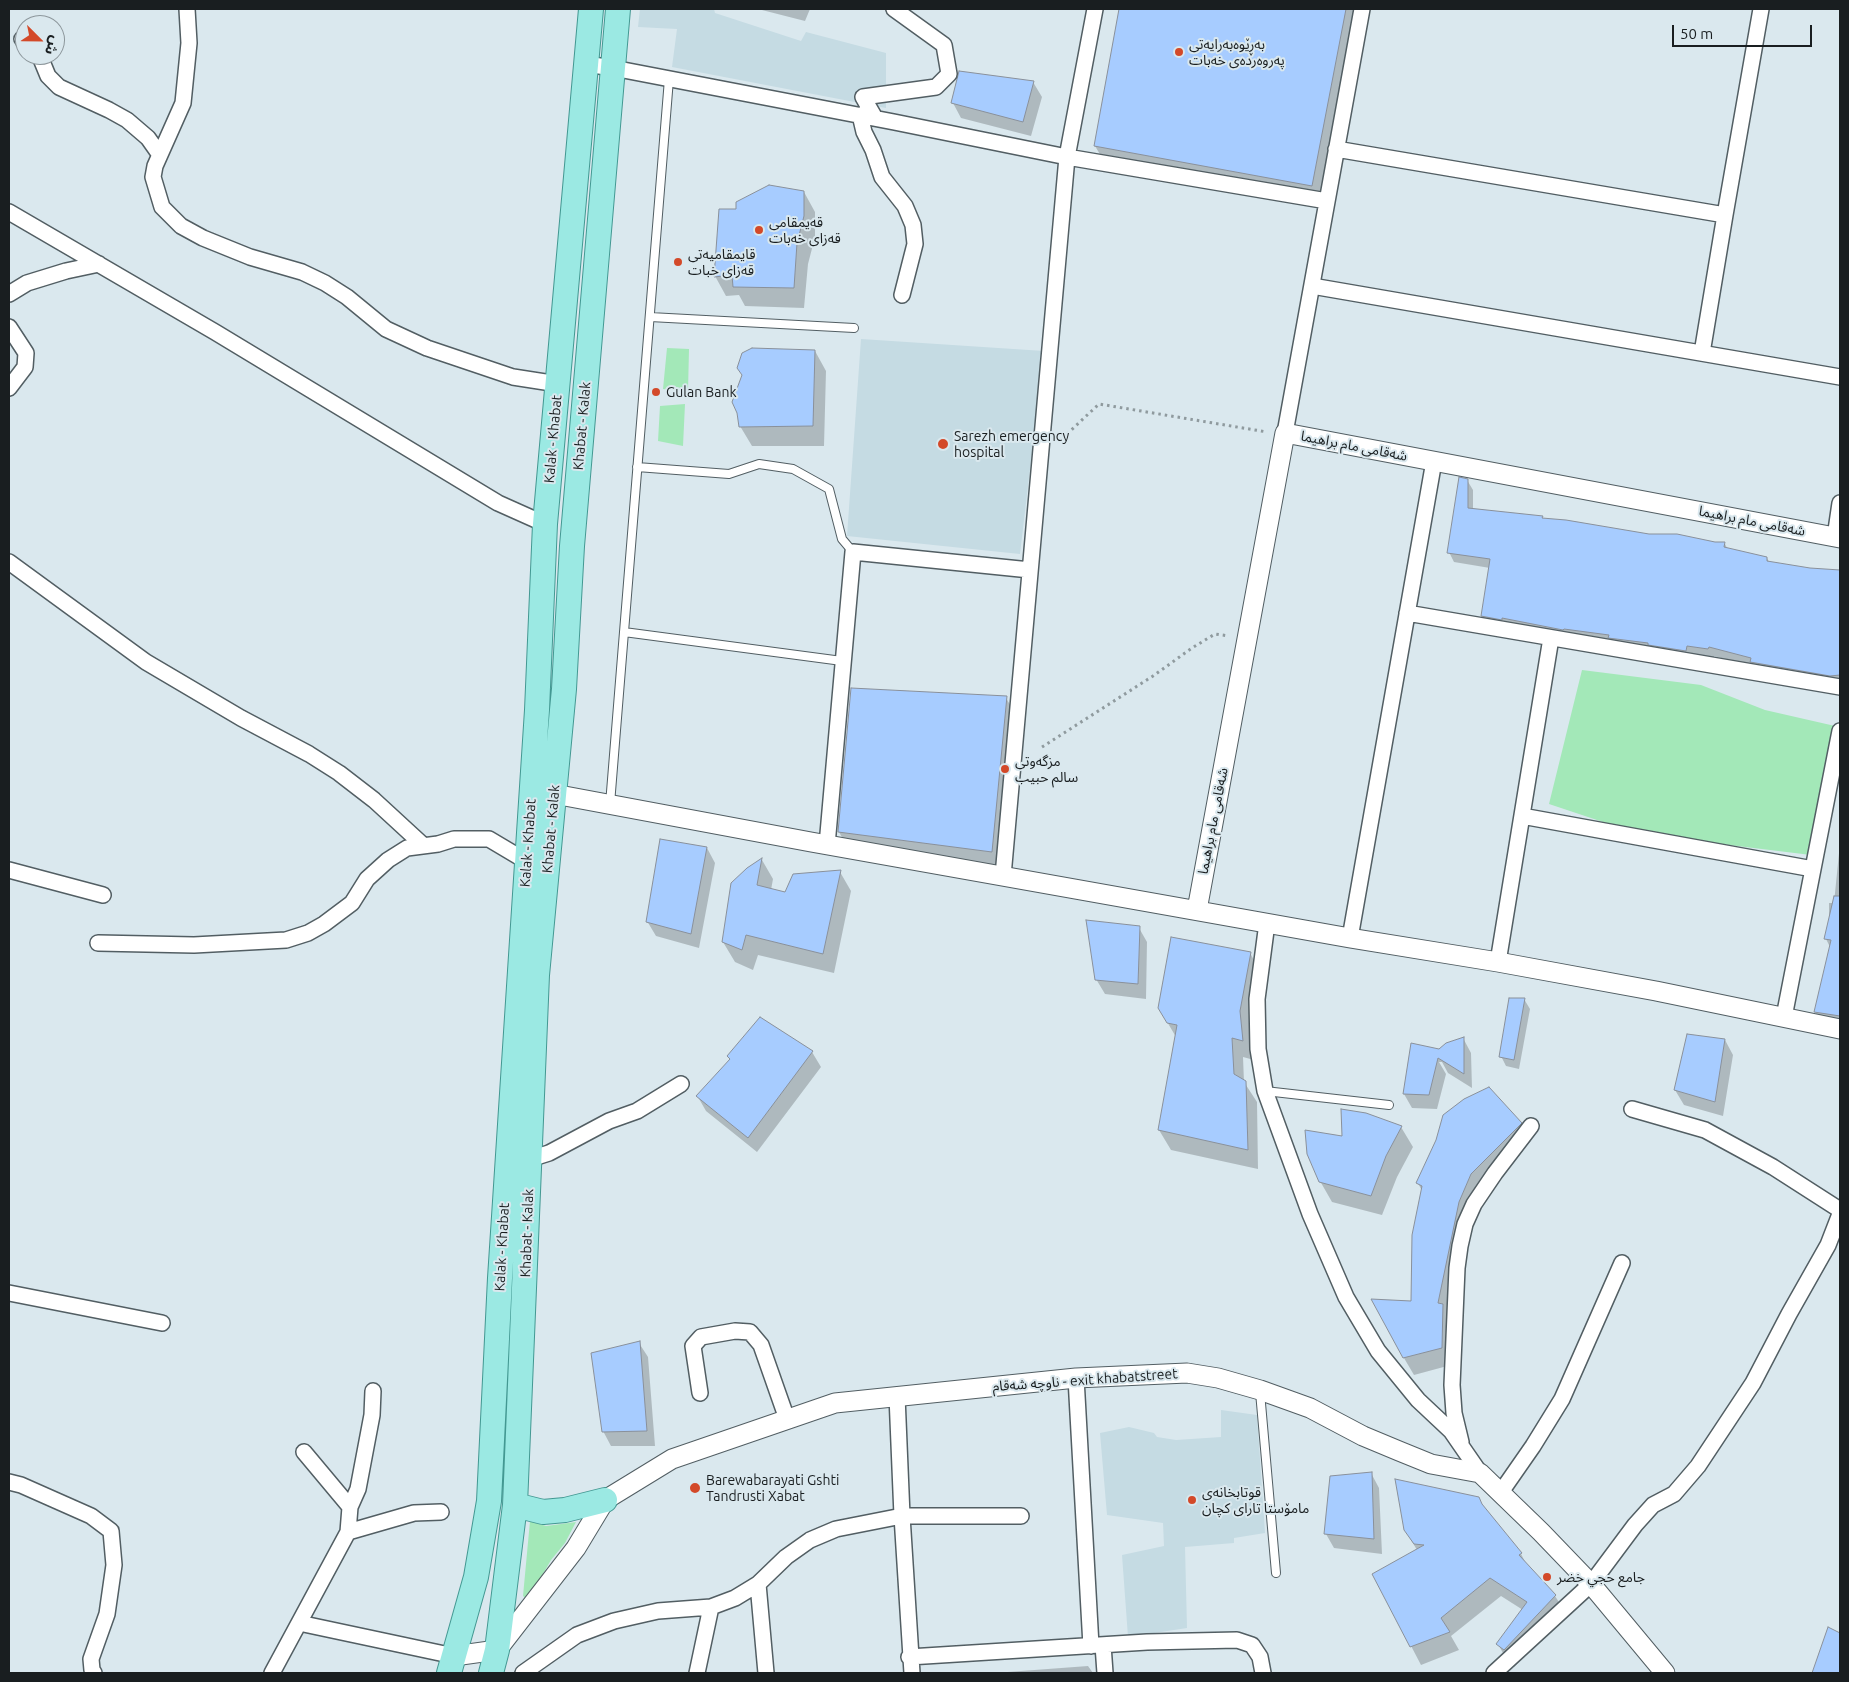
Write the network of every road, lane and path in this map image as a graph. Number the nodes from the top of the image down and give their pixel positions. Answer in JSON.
{"nodes":[{"id":1,"x":187,"y":9,"type":"edge"},
{"id":2,"x":591,"y":9,"type":"edge"},
{"id":3,"x":618,"y":9,"type":"edge"},
{"id":4,"x":894,"y":9,"type":"edge"},
{"id":5,"x":1095,"y":9,"type":"edge"},
{"id":6,"x":1362,"y":9,"type":"edge"},
{"id":7,"x":1761,"y":9,"type":"edge"},
{"id":8,"x":586,"y":64,"type":"junction"},
{"id":9,"x":43,"y":65,"type":"edge"},
{"id":10,"x":613,"y":68,"type":"junction"},
{"id":11,"x":669,"y":79,"type":"junction"},
{"id":12,"x":860,"y":115,"type":"junction"},
{"id":13,"x":875,"y":118,"type":"junction"},
{"id":14,"x":1336,"y":149,"type":"junction"},
{"id":15,"x":160,"y":155,"type":"junction"},
{"id":16,"x":1067,"y":158,"type":"junction"},
{"id":17,"x":1327,"y":201,"type":"junction"},
{"id":18,"x":10,"y":214,"type":"edge"},
{"id":19,"x":1725,"y":215,"type":"junction"},
{"id":20,"x":99,"y":264,"type":"junction"},
{"id":21,"x":1312,"y":286,"type":"junction"},
{"id":22,"x":9,"y":294,"type":"edge"},
{"id":23,"x":902,"y":296,"type":"dead end"},
{"id":24,"x":650,"y":317,"type":"junction"},
{"id":25,"x":9,"y":327,"type":"edge"},
{"id":26,"x":854,"y":328,"type":"dead end"},
{"id":27,"x":1702,"y":353,"type":"junction"},
{"id":28,"x":1840,"y":377,"type":"edge"},
{"id":29,"x":558,"y":384,"type":"junction"},
{"id":30,"x":9,"y":388,"type":"edge"},
{"id":31,"x":1285,"y":432,"type":"junction"},
{"id":32,"x":1067,"y":434,"type":"dead end"},
{"id":33,"x":1434,"y":461,"type":"junction"},
{"id":34,"x":637,"y":467,"type":"junction"},
{"id":35,"x":1840,"y":503,"type":"edge"},
{"id":36,"x":545,"y":524,"type":"junction"},
{"id":37,"x":1838,"y":538,"type":"edge"},
{"id":38,"x":852,"y":552,"type":"junction"},
{"id":39,"x":9,"y":562,"type":"edge"},
{"id":40,"x":1030,"y":570,"type":"junction"},
{"id":41,"x":1408,"y":613,"type":"junction"},
{"id":42,"x":624,"y":632,"type":"junction"},
{"id":43,"x":1551,"y":638,"type":"junction"},
{"id":44,"x":1247,"y":639,"type":"junction"},
{"id":45,"x":842,"y":661,"type":"junction"},
{"id":46,"x":1840,"y":687,"type":"edge"},
{"id":47,"x":1840,"y":731,"type":"edge"},
{"id":48,"x":1042,"y":747,"type":"dead end"},
{"id":49,"x":554,"y":794,"type":"junction"},
{"id":50,"x":610,"y":804,"type":"junction"},
{"id":51,"x":1522,"y":816,"type":"junction"},
{"id":52,"x":827,"y":845,"type":"junction"},
{"id":53,"x":424,"y":846,"type":"junction"},
{"id":54,"x":526,"y":861,"type":"junction"},
{"id":55,"x":9,"y":870,"type":"edge"},
{"id":56,"x":1813,"y":870,"type":"junction"},
{"id":57,"x":1003,"y":876,"type":"junction"},
{"id":58,"x":103,"y":896,"type":"dead end"},
{"id":59,"x":1197,"y":910,"type":"junction"},
{"id":60,"x":1268,"y":923,"type":"junction"},
{"id":61,"x":1350,"y":938,"type":"junction"},
{"id":62,"x":98,"y":943,"type":"dead end"},
{"id":63,"x":1498,"y":962,"type":"junction"},
{"id":64,"x":1784,"y":1017,"type":"junction"},
{"id":65,"x":1840,"y":1029,"type":"edge"},
{"id":66,"x":681,"y":1084,"type":"dead end"},
{"id":67,"x":1265,"y":1091,"type":"junction"},
{"id":68,"x":1389,"y":1105,"type":"dead end"},
{"id":69,"x":1632,"y":1108,"type":"dead end"},
{"id":70,"x":1531,"y":1126,"type":"dead end"},
{"id":71,"x":530,"y":1159,"type":"junction"},
{"id":72,"x":1840,"y":1210,"type":"edge"},
{"id":73,"x":1840,"y":1214,"type":"edge"},
{"id":74,"x":1622,"y":1263,"type":"dead end"},
{"id":75,"x":9,"y":1293,"type":"edge"},
{"id":76,"x":162,"y":1322,"type":"dead end"},
{"id":77,"x":1076,"y":1378,"type":"junction"},
{"id":78,"x":1260,"y":1390,"type":"junction"},
{"id":79,"x":373,"y":1391,"type":"dead end"},
{"id":80,"x":700,"y":1393,"type":"dead end"},
{"id":81,"x":897,"y":1396,"type":"junction"},
{"id":82,"x":787,"y":1420,"type":"junction"},
{"id":83,"x":1463,"y":1448,"type":"junction"},
{"id":84,"x":304,"y":1452,"type":"dead end"},
{"id":85,"x":1480,"y":1473,"type":"junction"},
{"id":86,"x":9,"y":1482,"type":"edge"},
{"id":87,"x":1500,"y":1492,"type":"junction"},
{"id":88,"x":605,"y":1500,"type":"junction"},
{"id":89,"x":515,"y":1506,"type":"junction"},
{"id":90,"x":350,"y":1507,"type":"junction"},
{"id":91,"x":441,"y":1512,"type":"dead end"},
{"id":92,"x":902,"y":1516,"type":"junction"},
{"id":93,"x":1022,"y":1516,"type":"dead end"},
{"id":94,"x":348,"y":1532,"type":"junction"},
{"id":95,"x":1276,"y":1573,"type":"dead end"},
{"id":96,"x":758,"y":1584,"type":"junction"},
{"id":97,"x":1591,"y":1584,"type":"junction"},
{"id":98,"x":711,"y":1607,"type":"junction"},
{"id":99,"x":299,"y":1623,"type":"junction"},
{"id":100,"x":1097,"y":1645,"type":"junction"},
{"id":101,"x":497,"y":1650,"type":"junction"},
{"id":102,"x":910,"y":1658,"type":"junction"},
{"id":103,"x":452,"y":1664,"type":"edge"},
{"id":104,"x":94,"y":1673,"type":"edge"},
{"id":105,"x":272,"y":1673,"type":"edge"},
{"id":106,"x":491,"y":1673,"type":"edge"},
{"id":107,"x":522,"y":1673,"type":"edge"},
{"id":108,"x":697,"y":1673,"type":"edge"},
{"id":109,"x":766,"y":1673,"type":"edge"},
{"id":110,"x":912,"y":1673,"type":"edge"},
{"id":111,"x":1105,"y":1673,"type":"edge"},
{"id":112,"x":1263,"y":1673,"type":"edge"},
{"id":113,"x":1494,"y":1673,"type":"edge"},
{"id":114,"x":1665,"y":1673,"type":"edge"}],
"edges":[{"from":1,"to":15,"type":"street"},
{"from":2,"to":8,"type":"main road","name":"Kalak - Khabat"},
{"from":3,"to":10,"type":"main road","name":"Khabat - Kalak"},
{"from":4,"to":13,"type":"street"},
{"from":5,"to":16,"type":"street"},
{"from":6,"to":14,"type":"street"},
{"from":7,"to":19,"type":"street"},
{"from":8,"to":10,"type":"street"},
{"from":8,"to":29,"type":"main road","name":"Kalak - Khabat"},
{"from":9,"to":15,"type":"street"},
{"from":10,"to":11,"type":"street"},
{"from":10,"to":49,"type":"main road","name":"Khabat - Kalak"},
{"from":11,"to":12,"type":"street"},
{"from":11,"to":24,"type":"lane"},
{"from":12,"to":13,"type":"street"},
{"from":12,"to":23,"type":"street"},
{"from":13,"to":16,"type":"street"},
{"from":14,"to":17,"type":"street"},
{"from":14,"to":19,"type":"street"},
{"from":15,"to":29,"type":"street"},
{"from":16,"to":17,"type":"street"},
{"from":16,"to":40,"type":"street"},
{"from":17,"to":21,"type":"street"},
{"from":18,"to":20,"type":"street"},
{"from":19,"to":27,"type":"street"},
{"from":20,"to":22,"type":"street"},
{"from":20,"to":36,"type":"street"},
{"from":21,"to":27,"type":"street"},
{"from":21,"to":31,"type":"street"},
{"from":24,"to":26,"type":"lane"},
{"from":24,"to":34,"type":"lane"},
{"from":25,"to":30,"type":"street"},
{"from":27,"to":28,"type":"street"},
{"from":29,"to":36,"type":"main road","name":"Kalak - Khabat"},
{"from":31,"to":32,"type":"path"},
{"from":31,"to":33,"type":"street","name":"شەقامی مام براهیما"},
{"from":31,"to":44,"type":"street","name":"شەقامی مام براهیما"},
{"from":33,"to":37,"type":"street","name":"شەقامی مام براهیما"},
{"from":33,"to":41,"type":"street"},
{"from":34,"to":38,"type":"lane"},
{"from":34,"to":42,"type":"lane"},
{"from":35,"to":37,"type":"street"},
{"from":36,"to":54,"type":"main road","name":"Kalak - Khabat"},
{"from":38,"to":40,"type":"street"},
{"from":38,"to":45,"type":"street"},
{"from":39,"to":53,"type":"street"},
{"from":40,"to":57,"type":"street"},
{"from":41,"to":43,"type":"street"},
{"from":41,"to":61,"type":"street"},
{"from":42,"to":45,"type":"lane"},
{"from":42,"to":50,"type":"lane"},
{"from":43,"to":46,"type":"street"},
{"from":43,"to":51,"type":"street"},
{"from":44,"to":48,"type":"path"},
{"from":44,"to":59,"type":"street","name":"شەقامی مام براهیما"},
{"from":45,"to":52,"type":"street"},
{"from":47,"to":56,"type":"street"},
{"from":49,"to":50,"type":"street"},
{"from":49,"to":71,"type":"main road","name":"Khabat - Kalak"},
{"from":50,"to":52,"type":"street"},
{"from":51,"to":56,"type":"street"},
{"from":51,"to":63,"type":"street"},
{"from":52,"to":57,"type":"street"},
{"from":53,"to":54,"type":"street"},
{"from":53,"to":62,"type":"street"},
{"from":54,"to":103,"type":"main road","name":"Kalak - Khabat"},
{"from":55,"to":58,"type":"street"},
{"from":56,"to":64,"type":"street"},
{"from":57,"to":59,"type":"street"},
{"from":59,"to":60,"type":"street"},
{"from":60,"to":61,"type":"street"},
{"from":60,"to":67,"type":"street"},
{"from":61,"to":63,"type":"street"},
{"from":63,"to":64,"type":"street"},
{"from":64,"to":65,"type":"street"},
{"from":66,"to":71,"type":"street"},
{"from":67,"to":68,"type":"lane"},
{"from":67,"to":83,"type":"street"},
{"from":69,"to":72,"type":"street"},
{"from":70,"to":83,"type":"street"},
{"from":71,"to":89,"type":"main road","name":"Khabat - Kalak"},
{"from":73,"to":97,"type":"street"},
{"from":74,"to":87,"type":"street"},
{"from":75,"to":76,"type":"street"},
{"from":77,"to":78,"type":"street","name":"ناوچە شەقام - exit khabatstreet"},
{"from":77,"to":81,"type":"street","name":"ناوچە شەقام - exit khabatstreet"},
{"from":77,"to":100,"type":"street"},
{"from":78,"to":85,"type":"street","name":"ناوچە شەقام - exit khabatstreet"},
{"from":78,"to":95,"type":"lane"},
{"from":79,"to":90,"type":"street"},
{"from":80,"to":82,"type":"street"},
{"from":81,"to":82,"type":"street","name":"ناوچە شەقام - exit khabatstreet"},
{"from":81,"to":92,"type":"street"},
{"from":82,"to":88,"type":"street","name":"ناوچە شەقام - exit khabatstreet"},
{"from":83,"to":85,"type":"street"},
{"from":84,"to":90,"type":"street"},
{"from":85,"to":87,"type":"street"},
{"from":86,"to":104,"type":"street"},
{"from":87,"to":97,"type":"street"},
{"from":88,"to":89,"type":"main road"},
{"from":88,"to":101,"type":"street","name":"ناوچە شەقام - exit khabatstreet"},
{"from":89,"to":101,"type":"main road","name":"Khabat - Kalak"},
{"from":90,"to":94,"type":"street"},
{"from":91,"to":94,"type":"street"},
{"from":92,"to":93,"type":"street"},
{"from":92,"to":96,"type":"street"},
{"from":92,"to":102,"type":"street"},
{"from":94,"to":99,"type":"street"},
{"from":96,"to":98,"type":"street"},
{"from":96,"to":109,"type":"street"},
{"from":97,"to":113,"type":"street"},
{"from":97,"to":114,"type":"street"},
{"from":98,"to":107,"type":"street"},
{"from":98,"to":108,"type":"street"},
{"from":99,"to":103,"type":"street"},
{"from":99,"to":105,"type":"street"},
{"from":100,"to":102,"type":"street"},
{"from":100,"to":111,"type":"street"},
{"from":100,"to":112,"type":"street"},
{"from":101,"to":103,"type":"street"},
{"from":101,"to":106,"type":"main road","name":"Khabat - Kalak"},
{"from":102,"to":110,"type":"street"}]}
